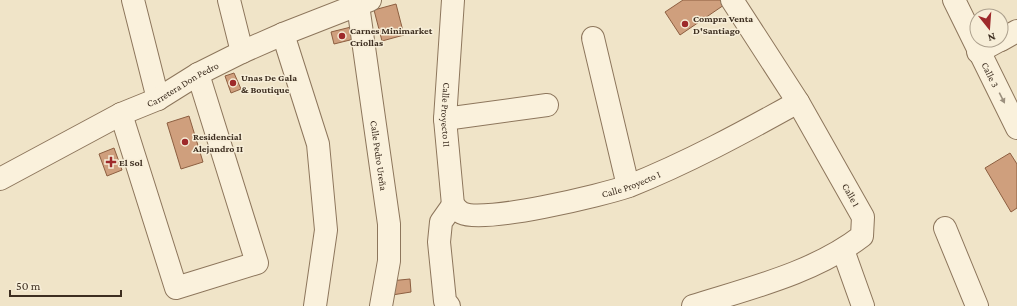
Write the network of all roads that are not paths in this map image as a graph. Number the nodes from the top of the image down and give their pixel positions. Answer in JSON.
{"nodes":[{"id":1,"x":133,"y":0,"type":"edge"},
{"id":2,"x":229,"y":0,"type":"edge"},
{"id":3,"x":452,"y":0,"type":"edge"},
{"id":4,"x":732,"y":0,"type":"edge"},
{"id":5,"x":954,"y":0,"type":"edge"},
{"id":6,"x":364,"y":3,"type":"edge"},
{"id":7,"x":283,"y":34,"type":"junction"},
{"id":8,"x":593,"y":38,"type":"dead end"},
{"id":9,"x":986,"y":48,"type":"edge"},
{"id":10,"x":242,"y":52,"type":"junction"},
{"id":11,"x":978,"y":52,"type":"junction"},
{"id":12,"x":198,"y":74,"type":"junction"},
{"id":13,"x":158,"y":99,"type":"junction"},
{"id":14,"x":798,"y":102,"type":"junction"},
{"id":15,"x":547,"y":105,"type":"dead end"},
{"id":16,"x":121,"y":114,"type":"junction"},
{"id":17,"x":445,"y":120,"type":"junction"},
{"id":18,"x":1017,"y":128,"type":"edge"},
{"id":19,"x":0,"y":179,"type":"edge"},
{"id":20,"x":628,"y":186,"type":"junction"},
{"id":21,"x":452,"y":205,"type":"junction"},
{"id":22,"x":944,"y":228,"type":"dead end"},
{"id":23,"x":844,"y":250,"type":"junction"},
{"id":24,"x":315,"y":306,"type":"edge"},
{"id":25,"x":381,"y":306,"type":"edge"},
{"id":26,"x":449,"y":306,"type":"edge"},
{"id":27,"x":693,"y":306,"type":"edge"},
{"id":28,"x":863,"y":306,"type":"edge"},
{"id":29,"x":977,"y":306,"type":"edge"}],
"edges":[{"from":1,"to":13,"type":"street"},
{"from":2,"to":10,"type":"street"},
{"from":3,"to":17,"type":"street","name":"Calle Proyecto II"},
{"from":4,"to":14,"type":"street","name":"Calle 1"},
{"from":5,"to":11,"type":"street","name":"Calle 3"},
{"from":6,"to":7,"type":"street","name":"Carretera Don Pedro"},
{"from":6,"to":25,"type":"street","name":"Calle Pedro Ureña"},
{"from":7,"to":10,"type":"street","name":"Carretera Don Pedro"},
{"from":7,"to":24,"type":"street"},
{"from":8,"to":20,"type":"street"},
{"from":9,"to":11,"type":"street"},
{"from":10,"to":12,"type":"street","name":"Carretera Don Pedro"},
{"from":11,"to":18,"type":"street","name":"Calle 3","one_way":true},
{"from":12,"to":13,"type":"street","name":"Carretera Don Pedro"},
{"from":12,"to":16,"type":"street"},
{"from":13,"to":16,"type":"street","name":"Carretera Don Pedro"},
{"from":14,"to":20,"type":"street","name":"Calle Proyecto I"},
{"from":14,"to":23,"type":"street","name":"Calle 1"},
{"from":15,"to":17,"type":"street"},
{"from":16,"to":19,"type":"street","name":"Carretera Don Pedro"},
{"from":17,"to":21,"type":"street","name":"Calle Proyecto II"},
{"from":20,"to":21,"type":"street","name":"Calle Proyecto I"},
{"from":21,"to":26,"type":"street"},
{"from":22,"to":29,"type":"street"},
{"from":23,"to":27,"type":"street","name":"Calle 1"},
{"from":23,"to":28,"type":"street"}]}
